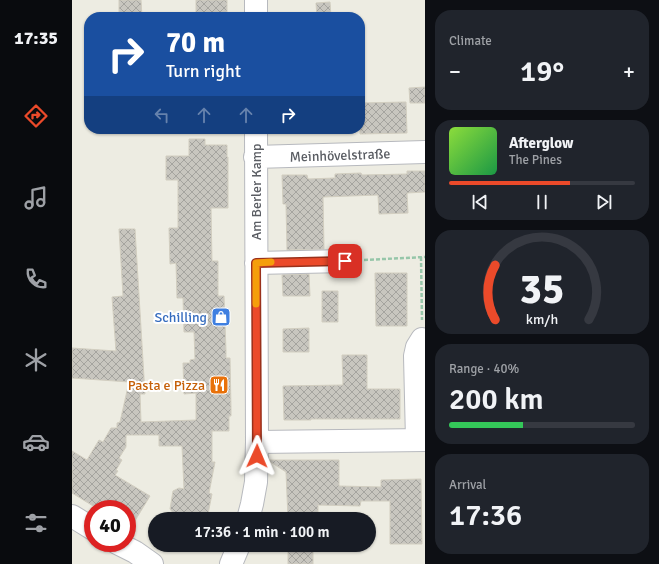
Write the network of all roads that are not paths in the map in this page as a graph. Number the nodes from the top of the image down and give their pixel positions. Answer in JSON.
{"nodes":[{"id":1,"x":256,"y":0,"type":"edge"},
{"id":2,"x":256,"y":12,"type":"edge"},
{"id":3,"x":256,"y":134,"type":"edge"},
{"id":4,"x":425,"y":152,"type":"edge"},
{"id":5,"x":255,"y":157,"type":"junction"},
{"id":6,"x":345,"y":261,"type":"road end"},
{"id":7,"x":256,"y":263,"type":"junction"},
{"id":8,"x":422,"y":339,"type":"road end"},
{"id":9,"x":421,"y":440,"type":"edge"},
{"id":10,"x":257,"y":442,"type":"junction"},
{"id":11,"x":250,"y":512,"type":"edge"},
{"id":12,"x":72,"y":516,"type":"edge"},
{"id":13,"x":84,"y":523,"type":"edge"},
{"id":14,"x":135,"y":552,"type":"edge"},
{"id":15,"x":236,"y":552,"type":"edge"},
{"id":16,"x":152,"y":564,"type":"edge"},
{"id":17,"x":231,"y":564,"type":"edge"}],
"edges":[{"from":1,"to":2,"type":"street"},
{"from":3,"to":5,"type":"street","name":"Am Berler Kamp"},
{"from":4,"to":5,"type":"street","name":"Meinhövelstraße"},
{"from":5,"to":7,"type":"street","name":"Am Berler Kamp"},
{"from":6,"to":7,"type":"street"},
{"from":7,"to":10,"type":"street","name":"Am Berler Kamp"},
{"from":8,"to":9,"type":"street"},
{"from":9,"to":10,"type":"street"},
{"from":10,"to":11,"type":"street","name":"Am Berler Kamp"},
{"from":12,"to":13,"type":"street"},
{"from":14,"to":16,"type":"street"},
{"from":15,"to":17,"type":"street"}]}
